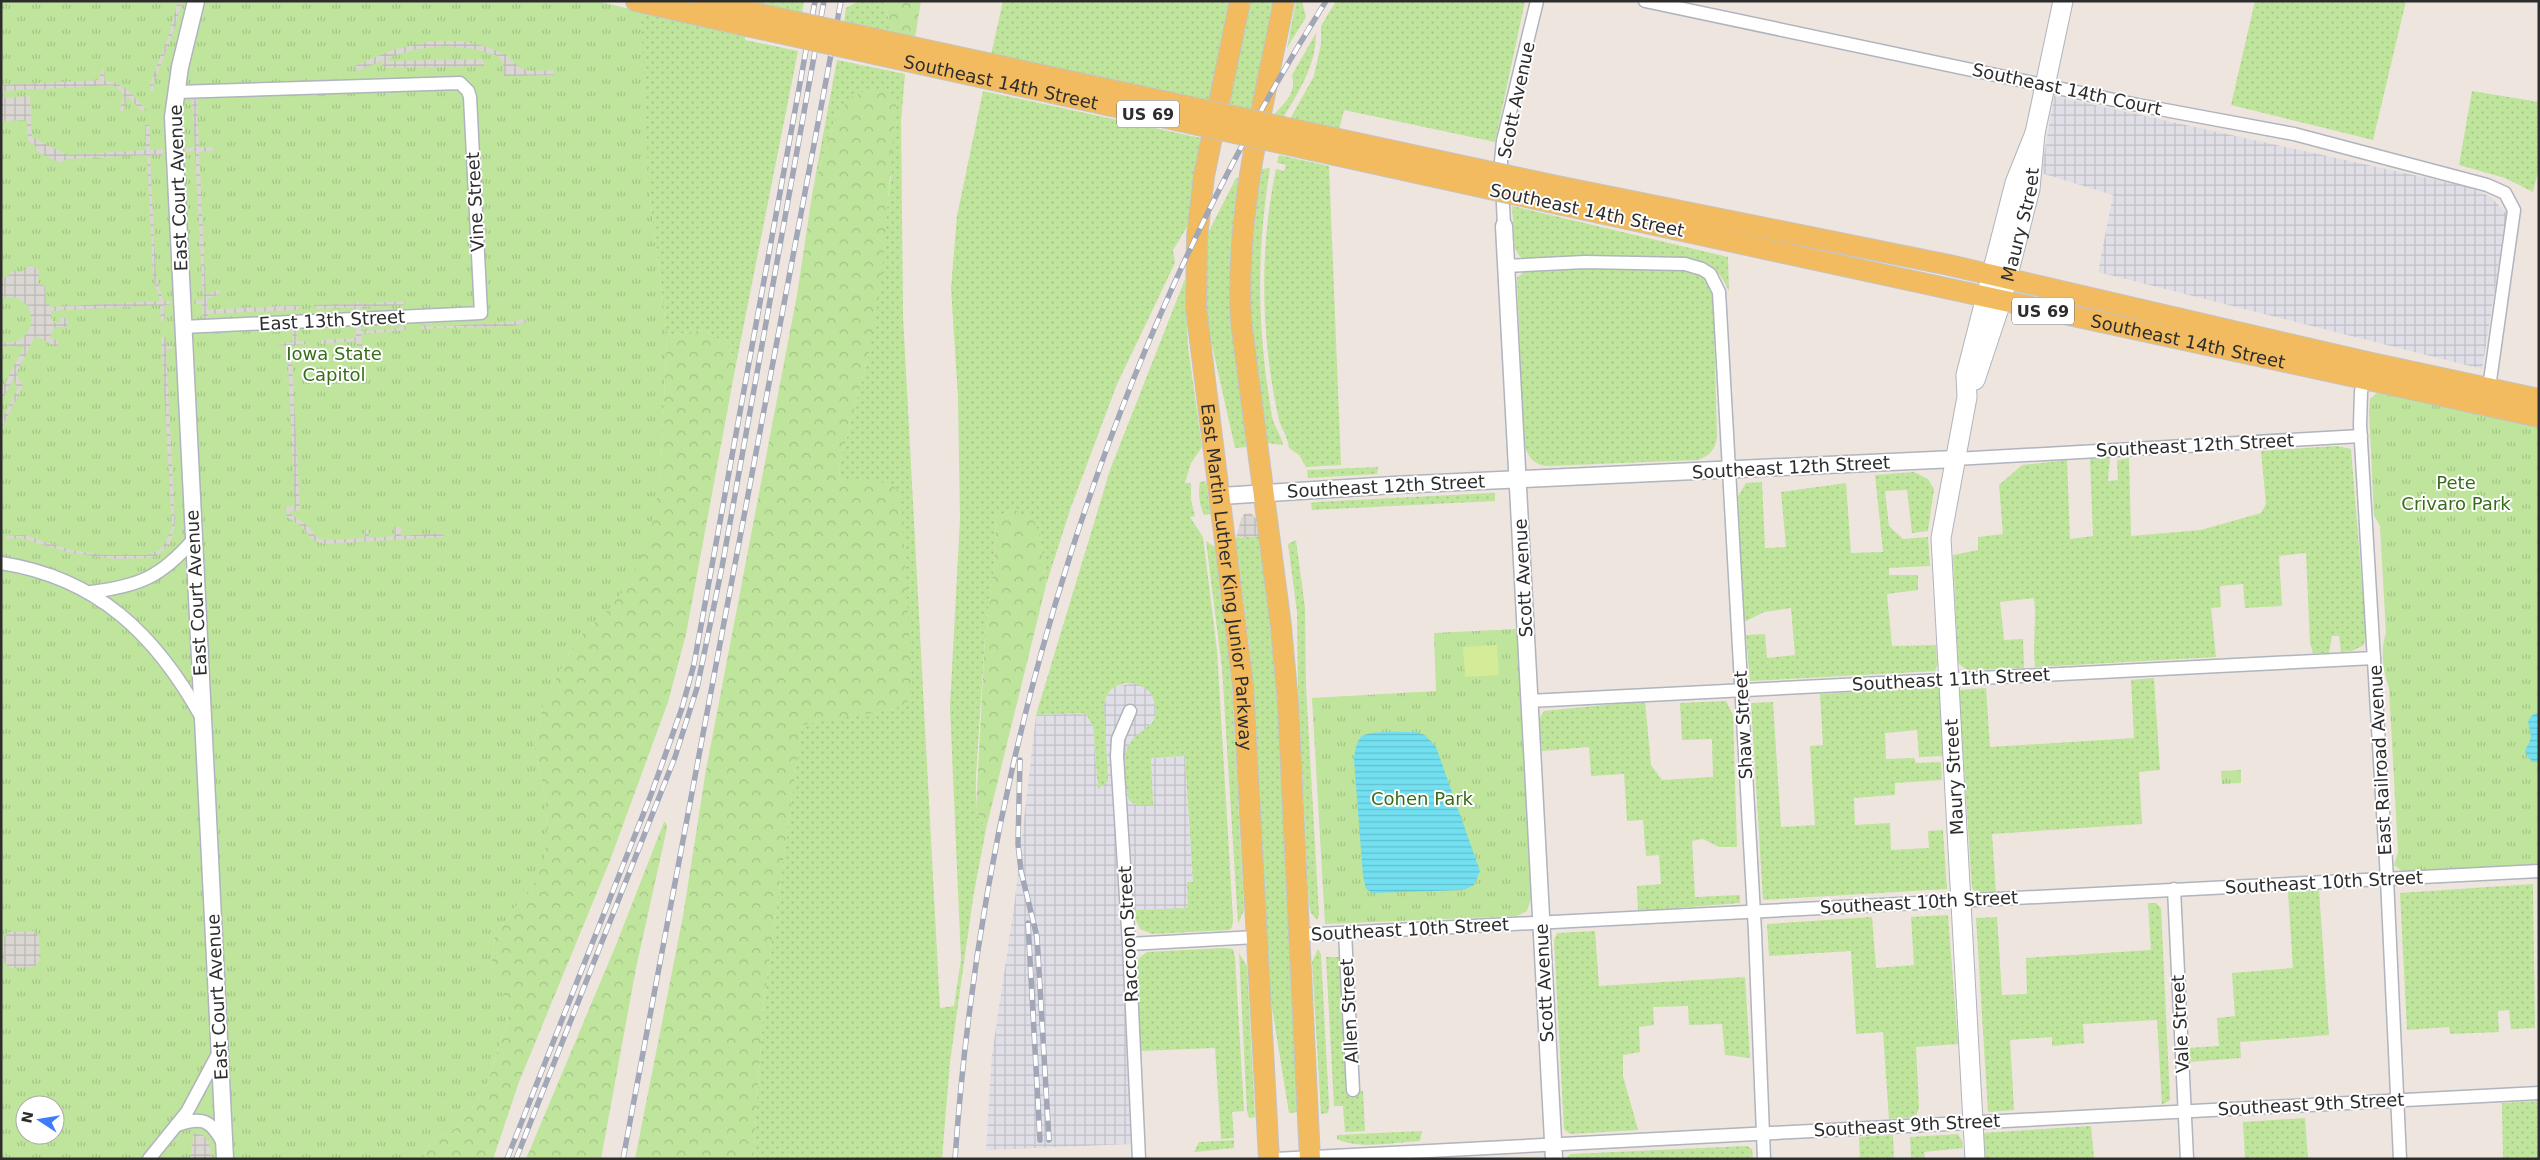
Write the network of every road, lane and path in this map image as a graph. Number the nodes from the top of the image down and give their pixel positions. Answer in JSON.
{"nodes":[{"id":1,"x":196,"y":1,"type":"edge"},
{"id":2,"x":207,"y":1,"type":"edge"},
{"id":3,"x":636,"y":1,"type":"edge"},
{"id":4,"x":702,"y":1,"type":"edge"},
{"id":5,"x":1240,"y":1,"type":"edge"},
{"id":6,"x":1284,"y":1,"type":"edge"},
{"id":7,"x":1537,"y":1,"type":"edge"},
{"id":8,"x":1645,"y":1,"type":"edge"},
{"id":9,"x":2063,"y":1,"type":"edge"},
{"id":10,"x":749,"y":19,"type":"junction"},
{"id":11,"x":190,"y":29,"type":"junction"},
{"id":12,"x":2046,"y":85,"type":"junction"},
{"id":13,"x":176,"y":92,"type":"junction"},
{"id":14,"x":1550,"y":193,"type":"junction"},
{"id":15,"x":1504,"y":226,"type":"joint"},
{"id":16,"x":1506,"y":266,"type":"junction"},
{"id":17,"x":2000,"y":276,"type":"junction"},
{"id":18,"x":1994,"y":300,"type":"junction"},
{"id":19,"x":481,"y":313,"type":"joint"},
{"id":20,"x":183,"y":327,"type":"junction"},
{"id":21,"x":2365,"y":371,"type":"junction"},
{"id":22,"x":2487,"y":397,"type":"junction"},
{"id":23,"x":2539,"y":399,"type":"edge"},
{"id":24,"x":2539,"y":418,"type":"edge"},
{"id":25,"x":2361,"y":436,"type":"junction"},
{"id":26,"x":1955,"y":459,"type":"junction"},
{"id":27,"x":1728,"y":470,"type":"junction"},
{"id":28,"x":1517,"y":479,"type":"junction"},
{"id":29,"x":1263,"y":492,"type":"junction"},
{"id":30,"x":1220,"y":496,"type":"junction"},
{"id":31,"x":194,"y":540,"type":"junction"},
{"id":32,"x":1,"y":563,"type":"edge"},
{"id":33,"x":91,"y":592,"type":"junction"},
{"id":34,"x":2374,"y":658,"type":"junction"},
{"id":35,"x":1949,"y":679,"type":"junction"},
{"id":36,"x":1741,"y":690,"type":"junction"},
{"id":37,"x":1529,"y":701,"type":"junction"},
{"id":38,"x":1130,"y":711,"type":"dead end"},
{"id":39,"x":202,"y":718,"type":"junction"},
{"id":40,"x":2539,"y":871,"type":"edge"},
{"id":41,"x":2387,"y":879,"type":"junction"},
{"id":42,"x":2174,"y":889,"type":"junction"},
{"id":43,"x":1961,"y":900,"type":"junction"},
{"id":44,"x":1753,"y":910,"type":"junction"},
{"id":45,"x":1541,"y":922,"type":"junction"},
{"id":46,"x":1345,"y":933,"type":"junction"},
{"id":47,"x":1300,"y":935,"type":"junction"},
{"id":48,"x":1256,"y":937,"type":"junction"},
{"id":49,"x":1129,"y":944,"type":"junction"},
{"id":50,"x":219,"y":1052,"type":"junction"},
{"id":51,"x":1353,"y":1090,"type":"dead end"},
{"id":52,"x":2539,"y":1092,"type":"edge"},
{"id":53,"x":2398,"y":1100,"type":"junction"},
{"id":54,"x":2185,"y":1111,"type":"junction"},
{"id":55,"x":1973,"y":1122,"type":"junction"},
{"id":56,"x":177,"y":1125,"type":"junction"},
{"id":57,"x":1763,"y":1133,"type":"junction"},
{"id":58,"x":1553,"y":1151,"type":"edge"},
{"id":59,"x":225,"y":1153,"type":"edge"},
{"id":60,"x":1310,"y":1158,"type":"edge"},
{"id":61,"x":148,"y":1159,"type":"edge"},
{"id":62,"x":1139,"y":1159,"type":"edge"},
{"id":63,"x":1269,"y":1159,"type":"edge"},
{"id":64,"x":1275,"y":1159,"type":"edge"},
{"id":65,"x":1764,"y":1159,"type":"edge"},
{"id":66,"x":1975,"y":1159,"type":"edge"},
{"id":67,"x":2187,"y":1159,"type":"edge"},
{"id":68,"x":2400,"y":1159,"type":"edge"}],
"edges":[{"from":1,"to":11,"type":"street","name":"East Court Avenue"},
{"from":2,"to":11,"type":"street","name":"East Court Avenue"},
{"from":3,"to":10,"type":"main road","name":"Southeast 14th Street","number":"US 69"},
{"from":4,"to":10,"type":"main road","name":"Southeast 14th Street","number":"US 69"},
{"from":5,"to":30,"type":"main road","name":"East Martin Luther King Junior Parkway"},
{"from":6,"to":29,"type":"main road"},
{"from":7,"to":15,"type":"street","name":"Scott Avenue"},
{"from":8,"to":12,"type":"street","name":"Southeast 14th Court"},
{"from":9,"to":12,"type":"main road","name":"Maury Street"},
{"from":10,"to":14,"type":"main road","name":"Southeast 14th Street","number":"US 69","bridge":true},
{"from":11,"to":13,"type":"street","name":"East Court Avenue"},
{"from":12,"to":17,"type":"main road","name":"Maury Street"},
{"from":12,"to":22,"type":"street","name":"Southeast 14th Court"},
{"from":13,"to":19,"type":"street","name":"Vine Street"},
{"from":13,"to":20,"type":"street","name":"East Court Avenue"},
{"from":14,"to":17,"type":"main road","name":"Southeast 14th Street","number":"US 69"},
{"from":14,"to":18,"type":"main road","name":"Southeast 14th Street","number":"US 69"},
{"from":15,"to":16,"type":"street","name":"Scott Avenue"},
{"from":16,"to":27,"type":"street","name":"Shaw Street"},
{"from":16,"to":28,"type":"street","name":"Scott Avenue"},
{"from":17,"to":18,"type":"main road","name":"Maury Street"},
{"from":17,"to":21,"type":"main road","name":"Southeast 14th Street","number":"US 69"},
{"from":18,"to":21,"type":"main road","name":"Southeast 14th Street","number":"US 69"},
{"from":18,"to":26,"type":"main road","name":"Maury Street"},
{"from":19,"to":20,"type":"street","name":"East 13th Street"},
{"from":20,"to":31,"type":"street","name":"East Court Avenue"},
{"from":21,"to":22,"type":"main road","name":"Southeast 14th Street","number":"US 69"},
{"from":21,"to":25,"type":"street","name":"East Railroad Avenue"},
{"from":22,"to":23,"type":"main road","name":"Southeast 14th Street","number":"US 69"},
{"from":22,"to":24,"type":"main road","name":"Southeast 14th Street","number":"US 69"},
{"from":25,"to":26,"type":"street","name":"Southeast 12th Street"},
{"from":25,"to":34,"type":"street","name":"East Railroad Avenue"},
{"from":26,"to":27,"type":"street","name":"Southeast 12th Street"},
{"from":26,"to":35,"type":"main road","name":"Maury Street"},
{"from":27,"to":28,"type":"street","name":"Southeast 12th Street"},
{"from":27,"to":36,"type":"street","name":"Shaw Street"},
{"from":28,"to":29,"type":"street","name":"Southeast 12th Street"},
{"from":28,"to":37,"type":"street","name":"Scott Avenue"},
{"from":29,"to":30,"type":"street","name":"Southeast 12th Street"},
{"from":29,"to":47,"type":"main road"},
{"from":30,"to":48,"type":"main road","name":"East Martin Luther King Junior Parkway"},
{"from":31,"to":33,"type":"street"},
{"from":31,"to":39,"type":"street","name":"East Court Avenue"},
{"from":32,"to":33,"type":"street"},
{"from":33,"to":39,"type":"street"},
{"from":34,"to":35,"type":"street","name":"Southeast 11th Street"},
{"from":34,"to":41,"type":"street","name":"East Railroad Avenue"},
{"from":35,"to":36,"type":"street","name":"Southeast 11th Street"},
{"from":35,"to":43,"type":"main road","name":"Maury Street"},
{"from":36,"to":37,"type":"street","name":"Southeast 11th Street"},
{"from":36,"to":44,"type":"street","name":"Shaw Street"},
{"from":37,"to":45,"type":"street","name":"Scott Avenue"},
{"from":38,"to":49,"type":"street","name":"Raccoon Street"},
{"from":39,"to":50,"type":"street","name":"East Court Avenue"},
{"from":40,"to":41,"type":"street","name":"Southeast 10th Street"},
{"from":41,"to":42,"type":"street","name":"Southeast 10th Street"},
{"from":41,"to":53,"type":"street","name":"East Railroad Avenue"},
{"from":42,"to":43,"type":"street","name":"Southeast 10th Street"},
{"from":42,"to":54,"type":"street","name":"Vale Street"},
{"from":43,"to":44,"type":"street","name":"Southeast 10th Street"},
{"from":43,"to":55,"type":"main road","name":"Maury Street"},
{"from":44,"to":45,"type":"street","name":"Southeast 10th Street"},
{"from":44,"to":57,"type":"street","name":"Shaw Street"},
{"from":45,"to":46,"type":"street","name":"Southeast 10th Street"},
{"from":45,"to":58,"type":"street","name":"Scott Avenue"},
{"from":46,"to":47,"type":"street","name":"Southeast 10th Street"},
{"from":46,"to":51,"type":"street","name":"Allen Street"},
{"from":47,"to":60,"type":"main road"},
{"from":48,"to":49,"type":"street"},
{"from":48,"to":63,"type":"main road","name":"East Martin Luther King Junior Parkway"},
{"from":49,"to":62,"type":"street","name":"Raccoon Street"},
{"from":50,"to":56,"type":"street"},
{"from":50,"to":59,"type":"street","name":"East Court Avenue"},
{"from":52,"to":53,"type":"street","name":"Southeast 9th Street"},
{"from":53,"to":54,"type":"street","name":"Southeast 9th Street"},
{"from":53,"to":68,"type":"street","name":"East Railroad Avenue"},
{"from":54,"to":55,"type":"street","name":"Southeast 9th Street"},
{"from":54,"to":67,"type":"street","name":"Vale Street"},
{"from":55,"to":57,"type":"street","name":"Southeast 9th Street"},
{"from":55,"to":66,"type":"main road","name":"Maury Street"},
{"from":56,"to":59,"type":"street"},
{"from":56,"to":61,"type":"street"},
{"from":57,"to":58,"type":"street","name":"Southeast 9th Street"},
{"from":57,"to":65,"type":"street","name":"Shaw Street"},
{"from":58,"to":60,"type":"street","name":"Southeast 9th Street"},
{"from":60,"to":64,"type":"street","name":"Southeast 9th Street"}]}
